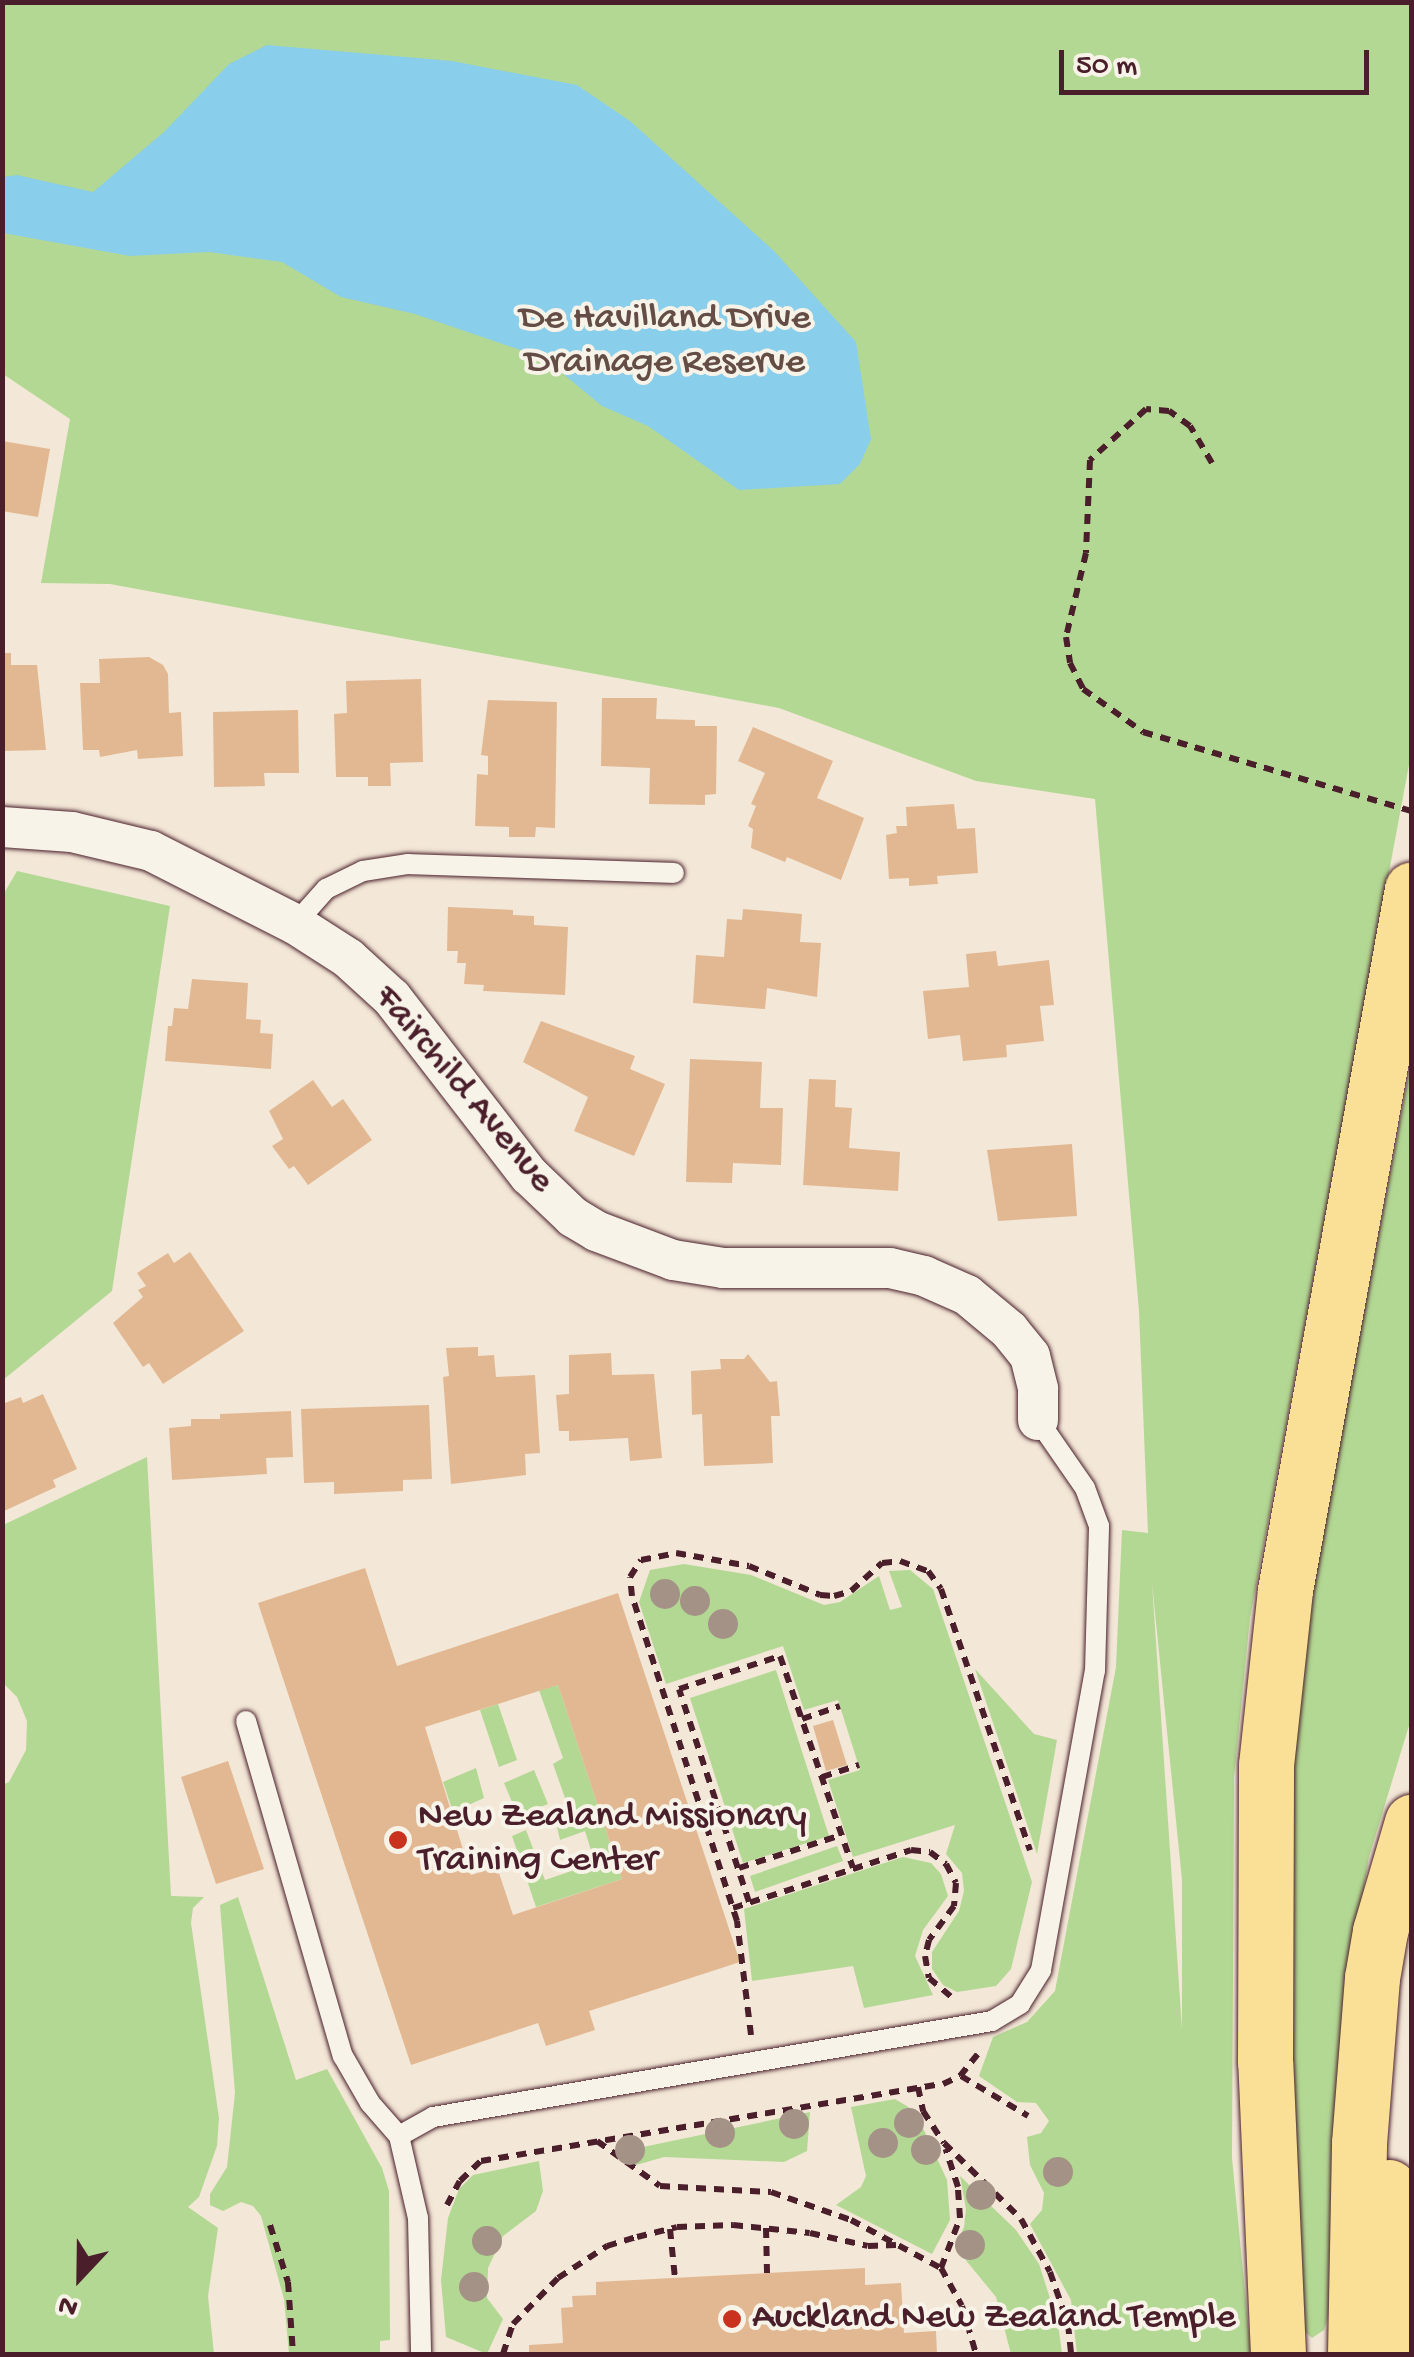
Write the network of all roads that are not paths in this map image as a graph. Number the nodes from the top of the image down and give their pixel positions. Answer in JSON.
{"nodes":[{"id":1,"x":2,"y":827,"type":"edge"},
{"id":2,"x":674,"y":873,"type":"dead end"},
{"id":3,"x":1412,"y":889,"type":"edge"},
{"id":4,"x":296,"y":924,"type":"junction"},
{"id":5,"x":1038,"y":1420,"type":"joint"},
{"id":6,"x":246,"y":1721,"type":"dead end"},
{"id":7,"x":1407,"y":1843,"type":"edge"},
{"id":8,"x":399,"y":2136,"type":"junction"},
{"id":9,"x":421,"y":2354,"type":"edge"},
{"id":10,"x":1278,"y":2354,"type":"edge"},
{"id":11,"x":1355,"y":2354,"type":"edge"},
{"id":12,"x":1406,"y":2354,"type":"edge"}],
"edges":[{"from":1,"to":4,"type":"street","name":"Fairchild Avenue"},
{"from":2,"to":4,"type":"lane"},
{"from":3,"to":10,"type":"highway"},
{"from":4,"to":5,"type":"street","name":"Fairchild Avenue"},
{"from":5,"to":8,"type":"lane"},
{"from":6,"to":8,"type":"lane"},
{"from":7,"to":11,"type":"highway"},
{"from":7,"to":12,"type":"highway"},
{"from":8,"to":9,"type":"lane"}]}
